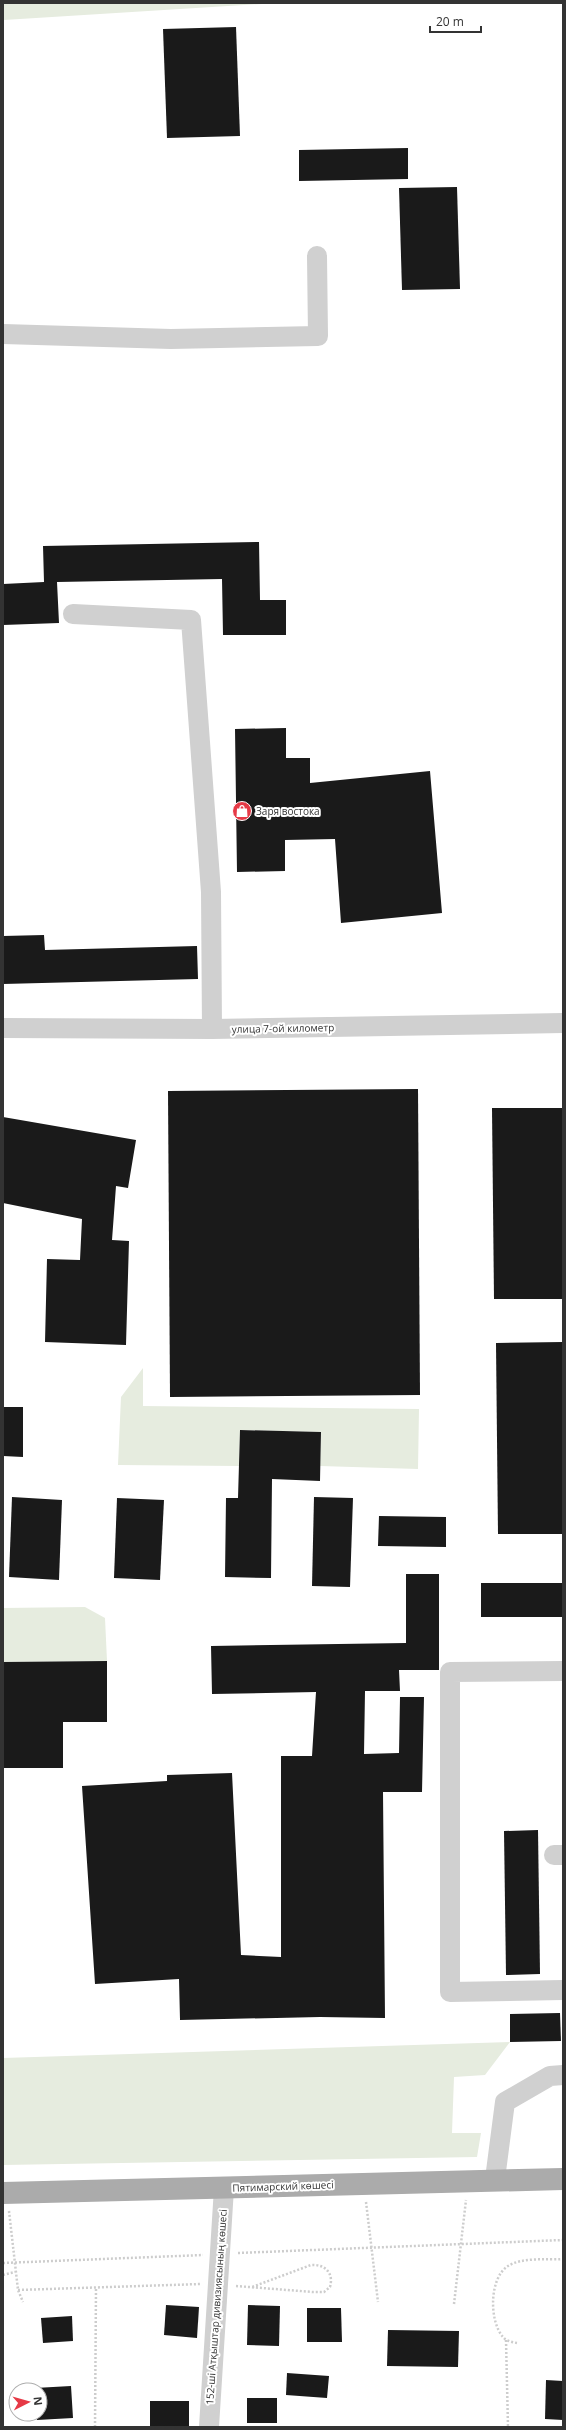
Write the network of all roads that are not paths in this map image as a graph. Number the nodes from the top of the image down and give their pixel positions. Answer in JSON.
{"nodes":[{"id":1,"x":316,"y":256,"type":"dead end"},
{"id":2,"x":3,"y":334,"type":"edge"},
{"id":3,"x":72,"y":614,"type":"dead end"},
{"id":4,"x":563,"y":1023,"type":"edge"},
{"id":5,"x":3,"y":1028,"type":"edge"},
{"id":6,"x":212,"y":1029,"type":"junction"},
{"id":7,"x":563,"y":1671,"type":"edge"},
{"id":8,"x":563,"y":1990,"type":"edge"},
{"id":9,"x":563,"y":2075,"type":"edge"},
{"id":10,"x":563,"y":2178,"type":"edge"},
{"id":11,"x":495,"y":2179,"type":"junction"},
{"id":12,"x":224,"y":2188,"type":"junction"},
{"id":13,"x":5,"y":2193,"type":"edge"},
{"id":14,"x":209,"y":2427,"type":"edge"}],
"edges":[{"from":1,"to":2,"type":"street"},
{"from":3,"to":6,"type":"street"},
{"from":4,"to":6,"type":"street","name":"улица 7-ой километр"},
{"from":5,"to":6,"type":"street","name":"улица 7-ой километр"},
{"from":7,"to":8,"type":"street"},
{"from":9,"to":11,"type":"street"},
{"from":10,"to":11,"type":"main road","name":"Пятимарский көшесі"},
{"from":11,"to":12,"type":"main road","name":"Пятимарский көшесі"},
{"from":12,"to":13,"type":"main road","name":"Пятимарский көшесі"},
{"from":12,"to":14,"type":"street","name":"152-ші Атқыштар дивизиясының көшесі"}]}
